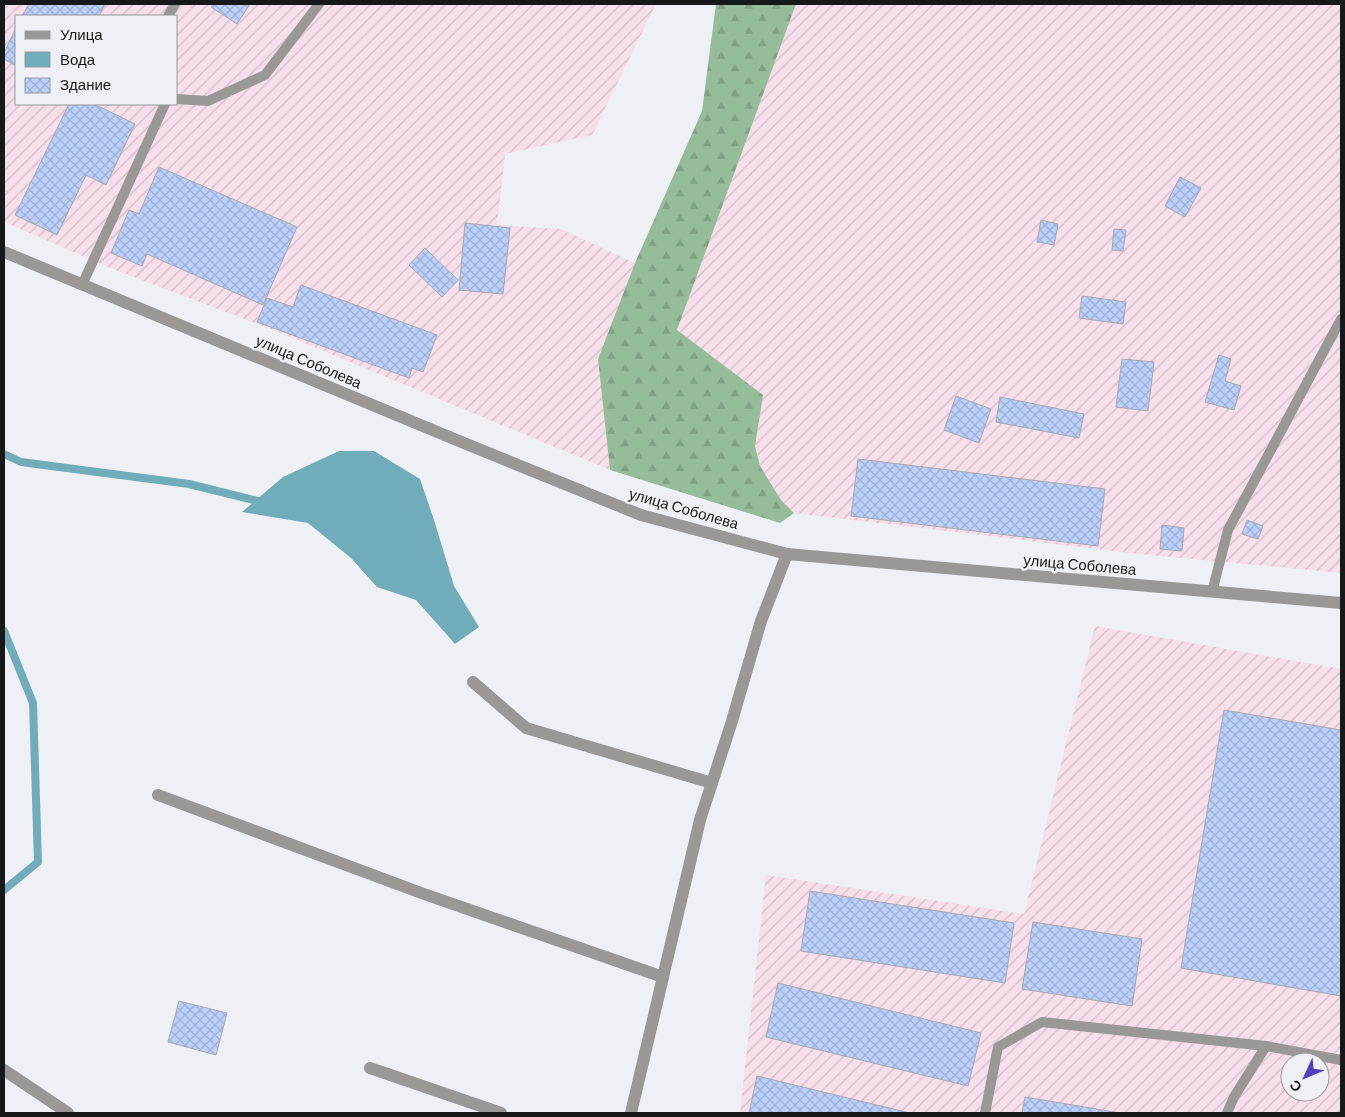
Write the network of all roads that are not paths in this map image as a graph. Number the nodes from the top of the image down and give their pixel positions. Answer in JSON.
{"nodes":[{"id":1,"x":175,"y":4,"type":"edge"},
{"id":2,"x":319,"y":4,"type":"edge"},
{"id":3,"x":169,"y":15,"type":"edge"},
{"id":4,"x":178,"y":99,"type":"edge"},
{"id":5,"x":165,"y":105,"type":"edge"},
{"id":6,"x":4,"y":252,"type":"edge"},
{"id":7,"x":82,"y":285,"type":"junction"},
{"id":8,"x":1341,"y":319,"type":"edge"},
{"id":9,"x":787,"y":554,"type":"junction"},
{"id":10,"x":1212,"y":592,"type":"junction"},
{"id":11,"x":1341,"y":602,"type":"edge"},
{"id":12,"x":473,"y":682,"type":"dead end"},
{"id":13,"x":712,"y":783,"type":"junction"},
{"id":14,"x":158,"y":795,"type":"dead end"},
{"id":15,"x":663,"y":977,"type":"junction"},
{"id":16,"x":1266,"y":1046,"type":"junction"},
{"id":17,"x":1341,"y":1060,"type":"edge"},
{"id":18,"x":370,"y":1068,"type":"dead end"},
{"id":19,"x":4,"y":1070,"type":"edge"},
{"id":20,"x":68,"y":1113,"type":"edge"},
{"id":21,"x":501,"y":1113,"type":"edge"},
{"id":22,"x":630,"y":1113,"type":"edge"},
{"id":23,"x":985,"y":1113,"type":"edge"},
{"id":24,"x":1227,"y":1113,"type":"edge"}],
"edges":[{"from":1,"to":3,"type":"lane"},
{"from":2,"to":4,"type":"lane"},
{"from":5,"to":7,"type":"lane"},
{"from":6,"to":7,"type":"street","name":"улица Соболева"},
{"from":7,"to":9,"type":"street","name":"улица Соболева"},
{"from":8,"to":10,"type":"lane"},
{"from":9,"to":10,"type":"street","name":"улица Соболева"},
{"from":9,"to":13,"type":"street"},
{"from":10,"to":11,"type":"street","name":"улица Соболева"},
{"from":12,"to":13,"type":"street"},
{"from":13,"to":15,"type":"street"},
{"from":14,"to":15,"type":"street"},
{"from":15,"to":22,"type":"street"},
{"from":16,"to":17,"type":"lane"},
{"from":16,"to":23,"type":"lane"},
{"from":16,"to":24,"type":"lane"},
{"from":18,"to":21,"type":"street"},
{"from":19,"to":20,"type":"street"}]}
